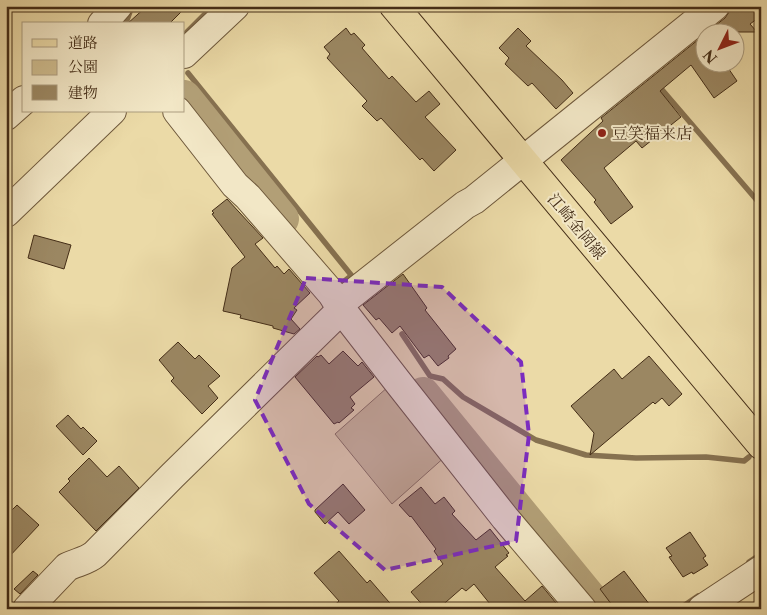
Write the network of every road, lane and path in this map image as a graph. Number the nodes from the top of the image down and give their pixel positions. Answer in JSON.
{"nodes":[{"id":1,"x":118,"y":6,"type":"edge"},
{"id":2,"x":236,"y":6,"type":"edge"},
{"id":3,"x":394,"y":6,"type":"edge"},
{"id":4,"x":715,"y":6,"type":"edge"},
{"id":5,"x":104,"y":22,"type":"edge"},
{"id":6,"x":185,"y":53,"type":"edge"},
{"id":7,"x":22,"y":102,"type":"edge"},
{"id":8,"x":111,"y":112,"type":"edge"},
{"id":9,"x":178,"y":112,"type":"edge"},
{"id":10,"x":6,"y":116,"type":"edge"},
{"id":11,"x":524,"y":162,"type":"junction"},
{"id":12,"x":6,"y":213,"type":"edge"},
{"id":13,"x":344,"y":301,"type":"junction"},
{"id":14,"x":761,"y":445,"type":"edge"},
{"id":15,"x":761,"y":570,"type":"edge"},
{"id":16,"x":27,"y":609,"type":"edge"},
{"id":17,"x":582,"y":609,"type":"edge"},
{"id":18,"x":702,"y":609,"type":"edge"}],
"edges":[{"from":1,"to":5,"type":"street"},
{"from":2,"to":6,"type":"street"},
{"from":3,"to":11,"type":"main road","name":"江崎金岡線"},
{"from":4,"to":11,"type":"street"},
{"from":7,"to":10,"type":"street"},
{"from":8,"to":12,"type":"street"},
{"from":9,"to":13,"type":"street"},
{"from":11,"to":13,"type":"street"},
{"from":11,"to":14,"type":"main road","name":"江崎金岡線"},
{"from":13,"to":16,"type":"street"},
{"from":13,"to":17,"type":"street"},
{"from":15,"to":18,"type":"street"}]}
